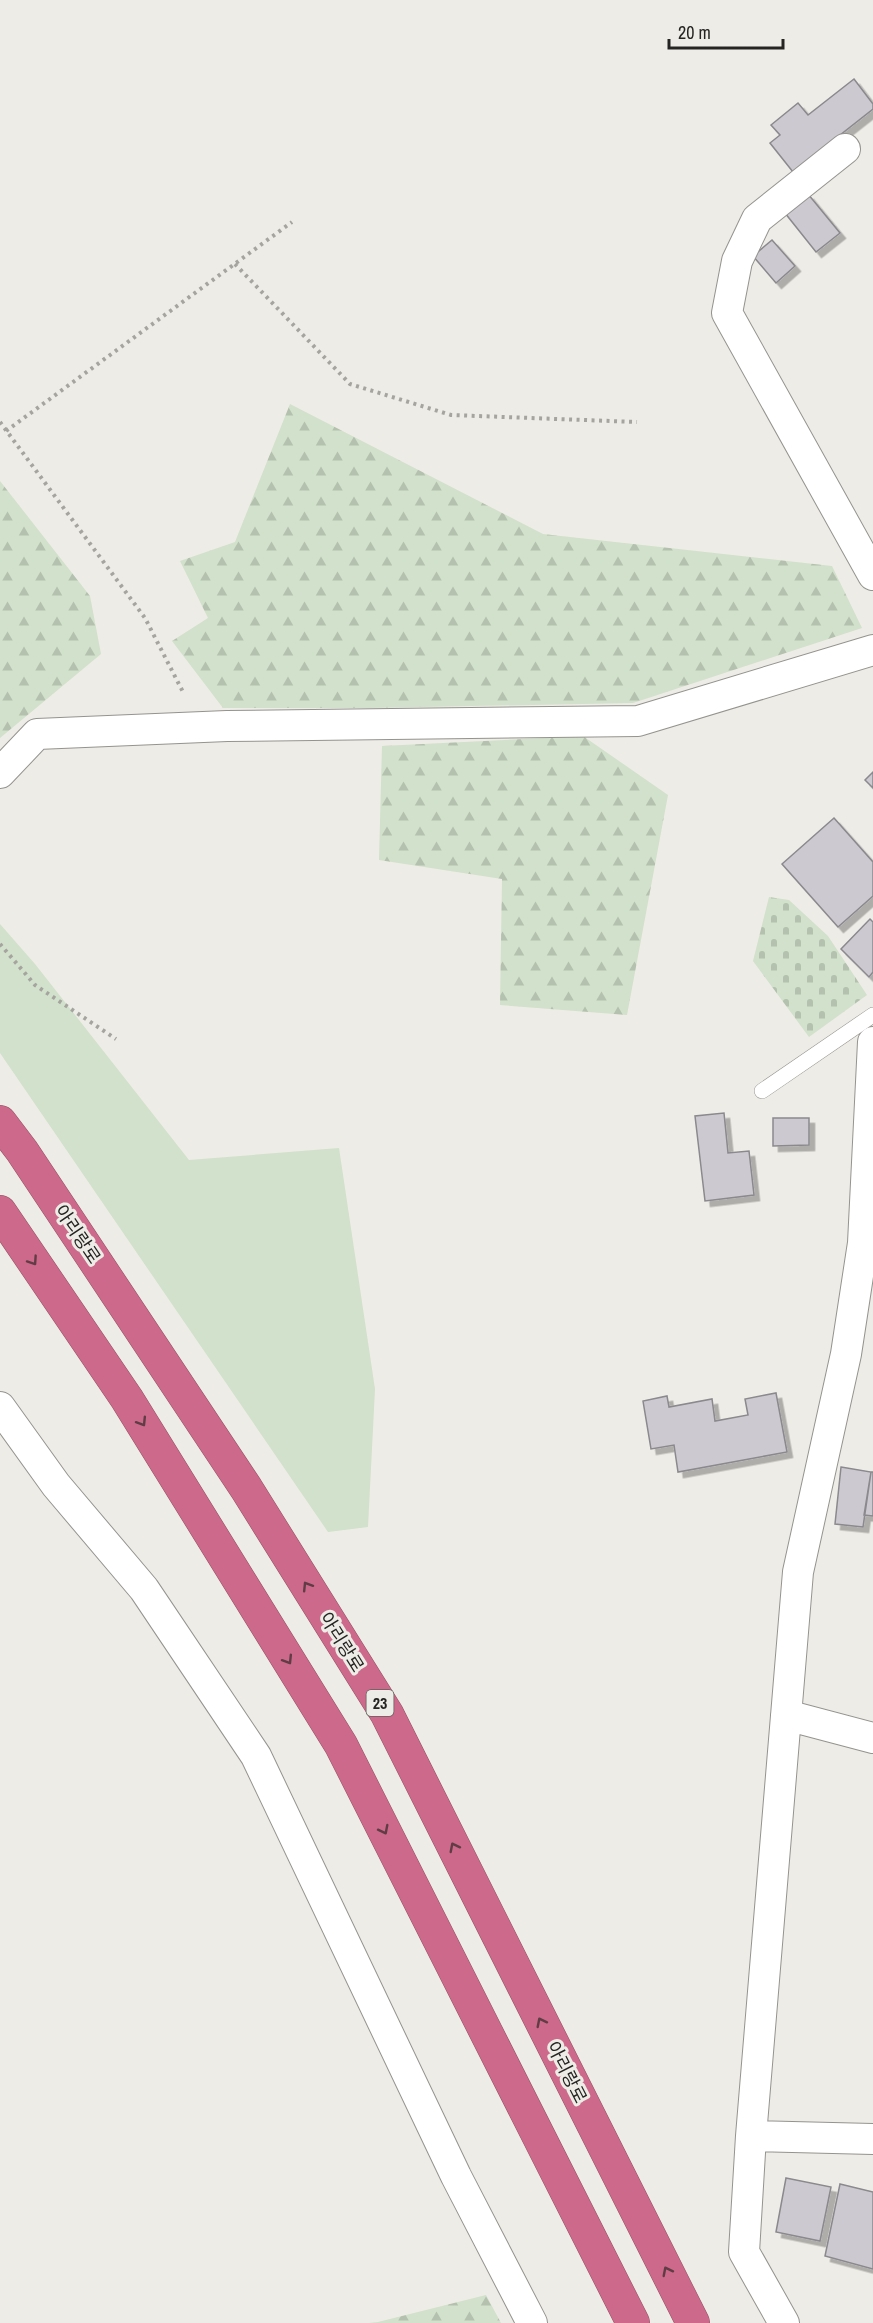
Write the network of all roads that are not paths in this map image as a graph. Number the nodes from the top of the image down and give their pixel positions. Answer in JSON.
{"nodes":[{"id":1,"x":845,"y":149,"type":"dead end"},
{"id":2,"x":873,"y":575,"type":"edge"},
{"id":3,"x":873,"y":650,"type":"edge"},
{"id":4,"x":0,"y":773,"type":"edge"},
{"id":5,"x":873,"y":1015,"type":"edge"},
{"id":6,"x":873,"y":1042,"type":"edge"},
{"id":7,"x":762,"y":1091,"type":"dead end"},
{"id":8,"x":0,"y":1122,"type":"edge"},
{"id":9,"x":0,"y":1212,"type":"edge"},
{"id":10,"x":0,"y":1407,"type":"edge"},
{"id":11,"x":786,"y":1715,"type":"junction"},
{"id":12,"x":873,"y":1738,"type":"edge"},
{"id":13,"x":751,"y":2136,"type":"junction"},
{"id":14,"x":873,"y":2139,"type":"edge"},
{"id":15,"x":532,"y":2323,"type":"edge"},
{"id":16,"x":633,"y":2323,"type":"edge"},
{"id":17,"x":693,"y":2323,"type":"edge"},
{"id":18,"x":784,"y":2323,"type":"edge"}],
"edges":[{"from":1,"to":2,"type":"street"},
{"from":3,"to":4,"type":"street"},
{"from":5,"to":7,"type":"lane"},
{"from":6,"to":11,"type":"street"},
{"from":17,"to":8,"type":"highway","name":"아리랑로","number":"23","one_way":true},
{"from":9,"to":16,"type":"highway","one_way":true},
{"from":10,"to":15,"type":"street"},
{"from":11,"to":12,"type":"street"},
{"from":11,"to":13,"type":"street"},
{"from":13,"to":14,"type":"street"},
{"from":13,"to":18,"type":"street"}]}
